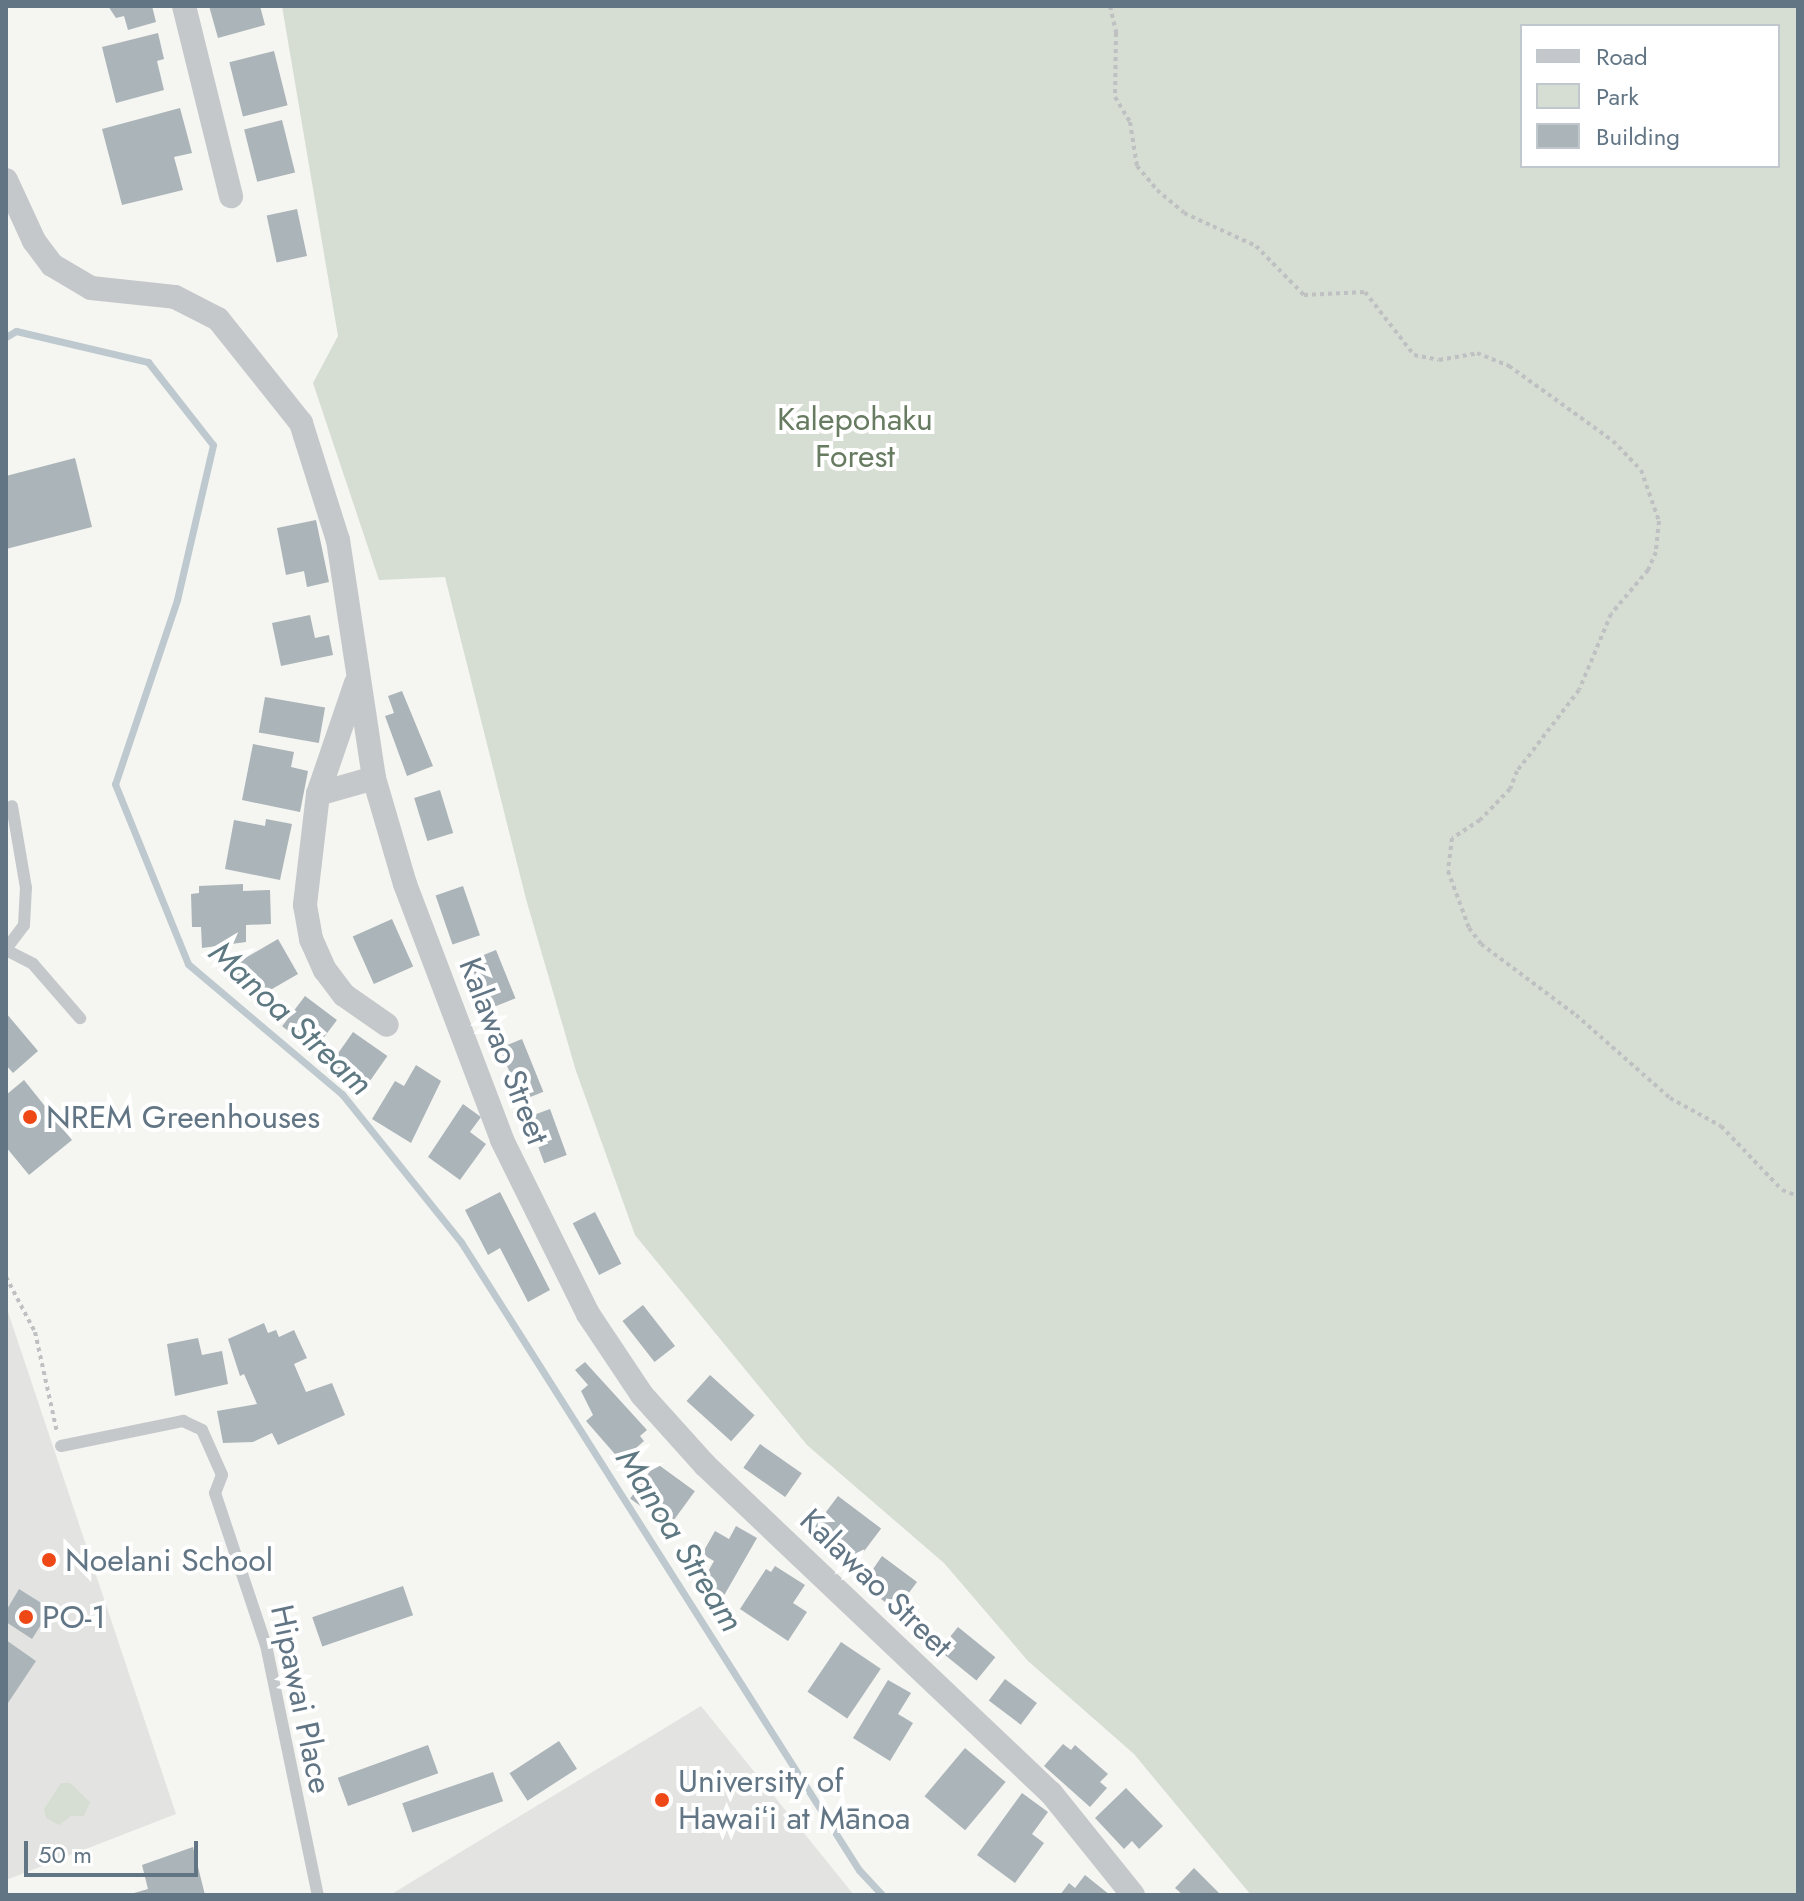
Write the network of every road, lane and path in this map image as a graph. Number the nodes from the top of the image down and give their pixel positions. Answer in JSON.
{"nodes":[{"id":1,"x":184,"y":6,"type":"edge"},
{"id":2,"x":1110,"y":6,"type":"edge"},
{"id":3,"x":6,"y":180,"type":"edge"},
{"id":4,"x":231,"y":196,"type":"dead end"},
{"id":5,"x":356,"y":683,"type":"junction"},
{"id":6,"x":374,"y":778,"type":"junction"},
{"id":7,"x":318,"y":794,"type":"junction"},
{"id":8,"x":12,"y":806,"type":"dead end"},
{"id":9,"x":6,"y":950,"type":"edge"},
{"id":10,"x":80,"y":1018,"type":"dead end"},
{"id":11,"x":387,"y":1025,"type":"dead end"},
{"id":12,"x":1798,"y":1196,"type":"edge"},
{"id":13,"x":6,"y":1277,"type":"edge"},
{"id":14,"x":61,"y":1446,"type":"joint"},
{"id":15,"x":318,"y":1895,"type":"edge"},
{"id":16,"x":1133,"y":1895,"type":"edge"}],
"edges":[{"from":1,"to":4,"type":"street"},
{"from":2,"to":12,"type":"path"},
{"from":3,"to":5,"type":"street","name":"Kalawao Street"},
{"from":5,"to":6,"type":"street","name":"Kalawao Street"},
{"from":5,"to":7,"type":"street"},
{"from":6,"to":7,"type":"street"},
{"from":6,"to":16,"type":"street","name":"Kalawao Street"},
{"from":7,"to":11,"type":"street"},
{"from":8,"to":9,"type":"lane"},
{"from":9,"to":10,"type":"lane"},
{"from":13,"to":14,"type":"path"},
{"from":14,"to":15,"type":"lane","name":"Hipawai Place"}]}
